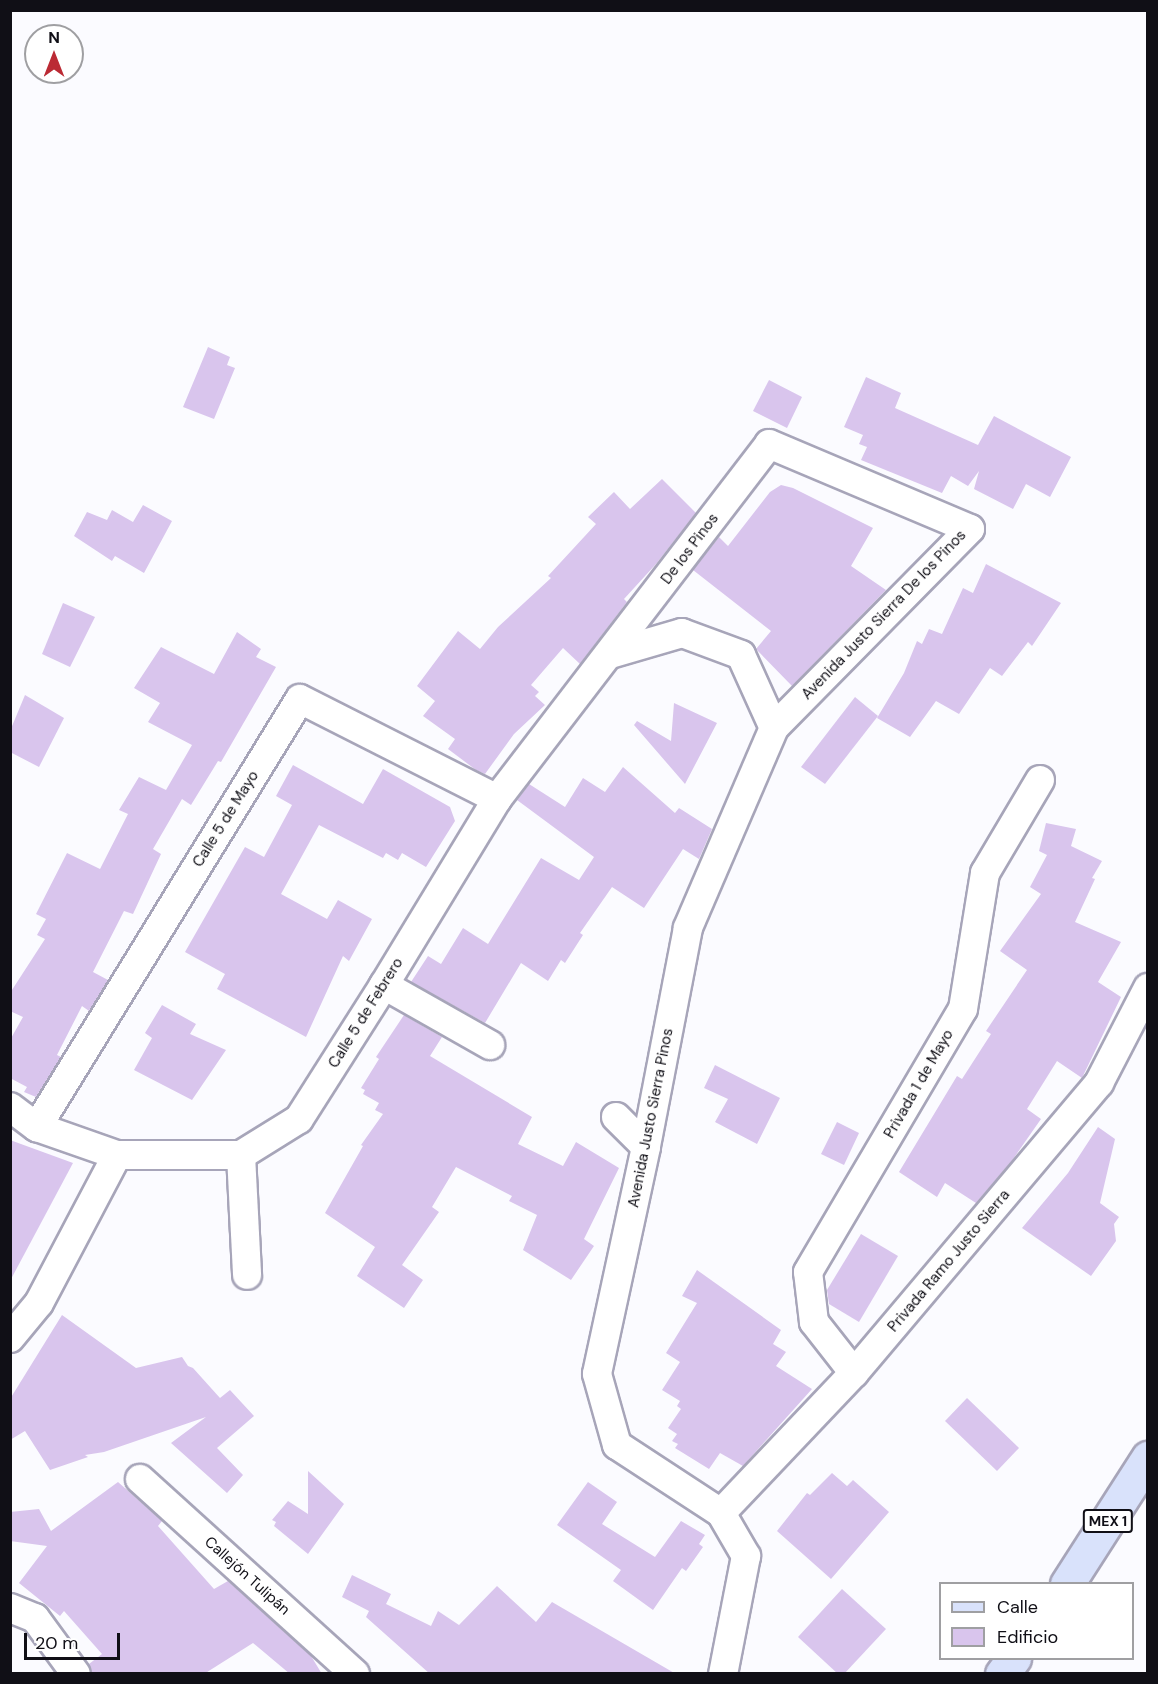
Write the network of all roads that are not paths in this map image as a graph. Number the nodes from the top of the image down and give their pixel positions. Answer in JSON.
{"nodes":[{"id":1,"x":769,"y":444,"type":"joint"},
{"id":2,"x":610,"y":654,"type":"junction"},
{"id":3,"x":774,"y":728,"type":"junction"},
{"id":4,"x":1040,"y":780,"type":"dead end"},
{"id":5,"x":497,"y":799,"type":"junction"},
{"id":6,"x":384,"y":985,"type":"junction"},
{"id":7,"x":1148,"y":988,"type":"edge"},
{"id":8,"x":490,"y":1046,"type":"dead end"},
{"id":9,"x":10,"y":1107,"type":"edge"},
{"id":10,"x":616,"y":1116,"type":"dead end"},
{"id":11,"x":37,"y":1127,"type":"junction"},
{"id":12,"x":646,"y":1147,"type":"junction"},
{"id":13,"x":117,"y":1155,"type":"junction"},
{"id":14,"x":242,"y":1155,"type":"junction"},
{"id":15,"x":247,"y":1275,"type":"dead end"},
{"id":16,"x":10,"y":1338,"type":"edge"},
{"id":17,"x":854,"y":1373,"type":"junction"},
{"id":18,"x":1148,"y":1458,"type":"edge"},
{"id":19,"x":140,"y":1479,"type":"dead end"},
{"id":20,"x":722,"y":1513,"type":"junction"},
{"id":21,"x":1069,"y":1582,"type":"edge"},
{"id":22,"x":10,"y":1608,"type":"edge"},
{"id":23,"x":1013,"y":1660,"type":"edge"},
{"id":24,"x":76,"y":1674,"type":"edge"},
{"id":25,"x":355,"y":1674,"type":"edge"},
{"id":26,"x":723,"y":1674,"type":"edge"},
{"id":27,"x":1002,"y":1674,"type":"edge"}],
"edges":[{"from":1,"to":2,"type":"street","name":"De los Pinos"},
{"from":1,"to":3,"type":"street","name":"Avenida Justo Sierra De los Pinos"},
{"from":2,"to":3,"type":"street"},
{"from":2,"to":5,"type":"street","name":"Calle 5 de Febrero"},
{"from":3,"to":12,"type":"street","name":"Avenida Justo Sierra Pinos"},
{"from":4,"to":17,"type":"street","name":"Privada 1 de Mayo"},
{"from":5,"to":6,"type":"street","name":"Calle 5 de Febrero"},
{"from":5,"to":11,"type":"street","name":"Calle 5 de Mayo"},
{"from":6,"to":8,"type":"street"},
{"from":6,"to":14,"type":"street","name":"Calle 5 de Febrero"},
{"from":7,"to":17,"type":"street","name":"Privada Ramo Justo Sierra"},
{"from":9,"to":11,"type":"street"},
{"from":10,"to":12,"type":"street"},
{"from":11,"to":13,"type":"street"},
{"from":12,"to":20,"type":"street","name":"Avenida Justo Sierra Pinos"},
{"from":13,"to":14,"type":"street"},
{"from":13,"to":16,"type":"street"},
{"from":14,"to":15,"type":"street"},
{"from":17,"to":20,"type":"street","name":"Privada Ramo Justo Sierra"},
{"from":18,"to":21,"type":"main road","number":"MEX 1"},
{"from":19,"to":25,"type":"street","name":"Callejón Tulipán"},
{"from":20,"to":26,"type":"street","name":"Avenida Justo Sierra Pinos"},
{"from":22,"to":24,"type":"street"},
{"from":23,"to":27,"type":"main road"}]}
